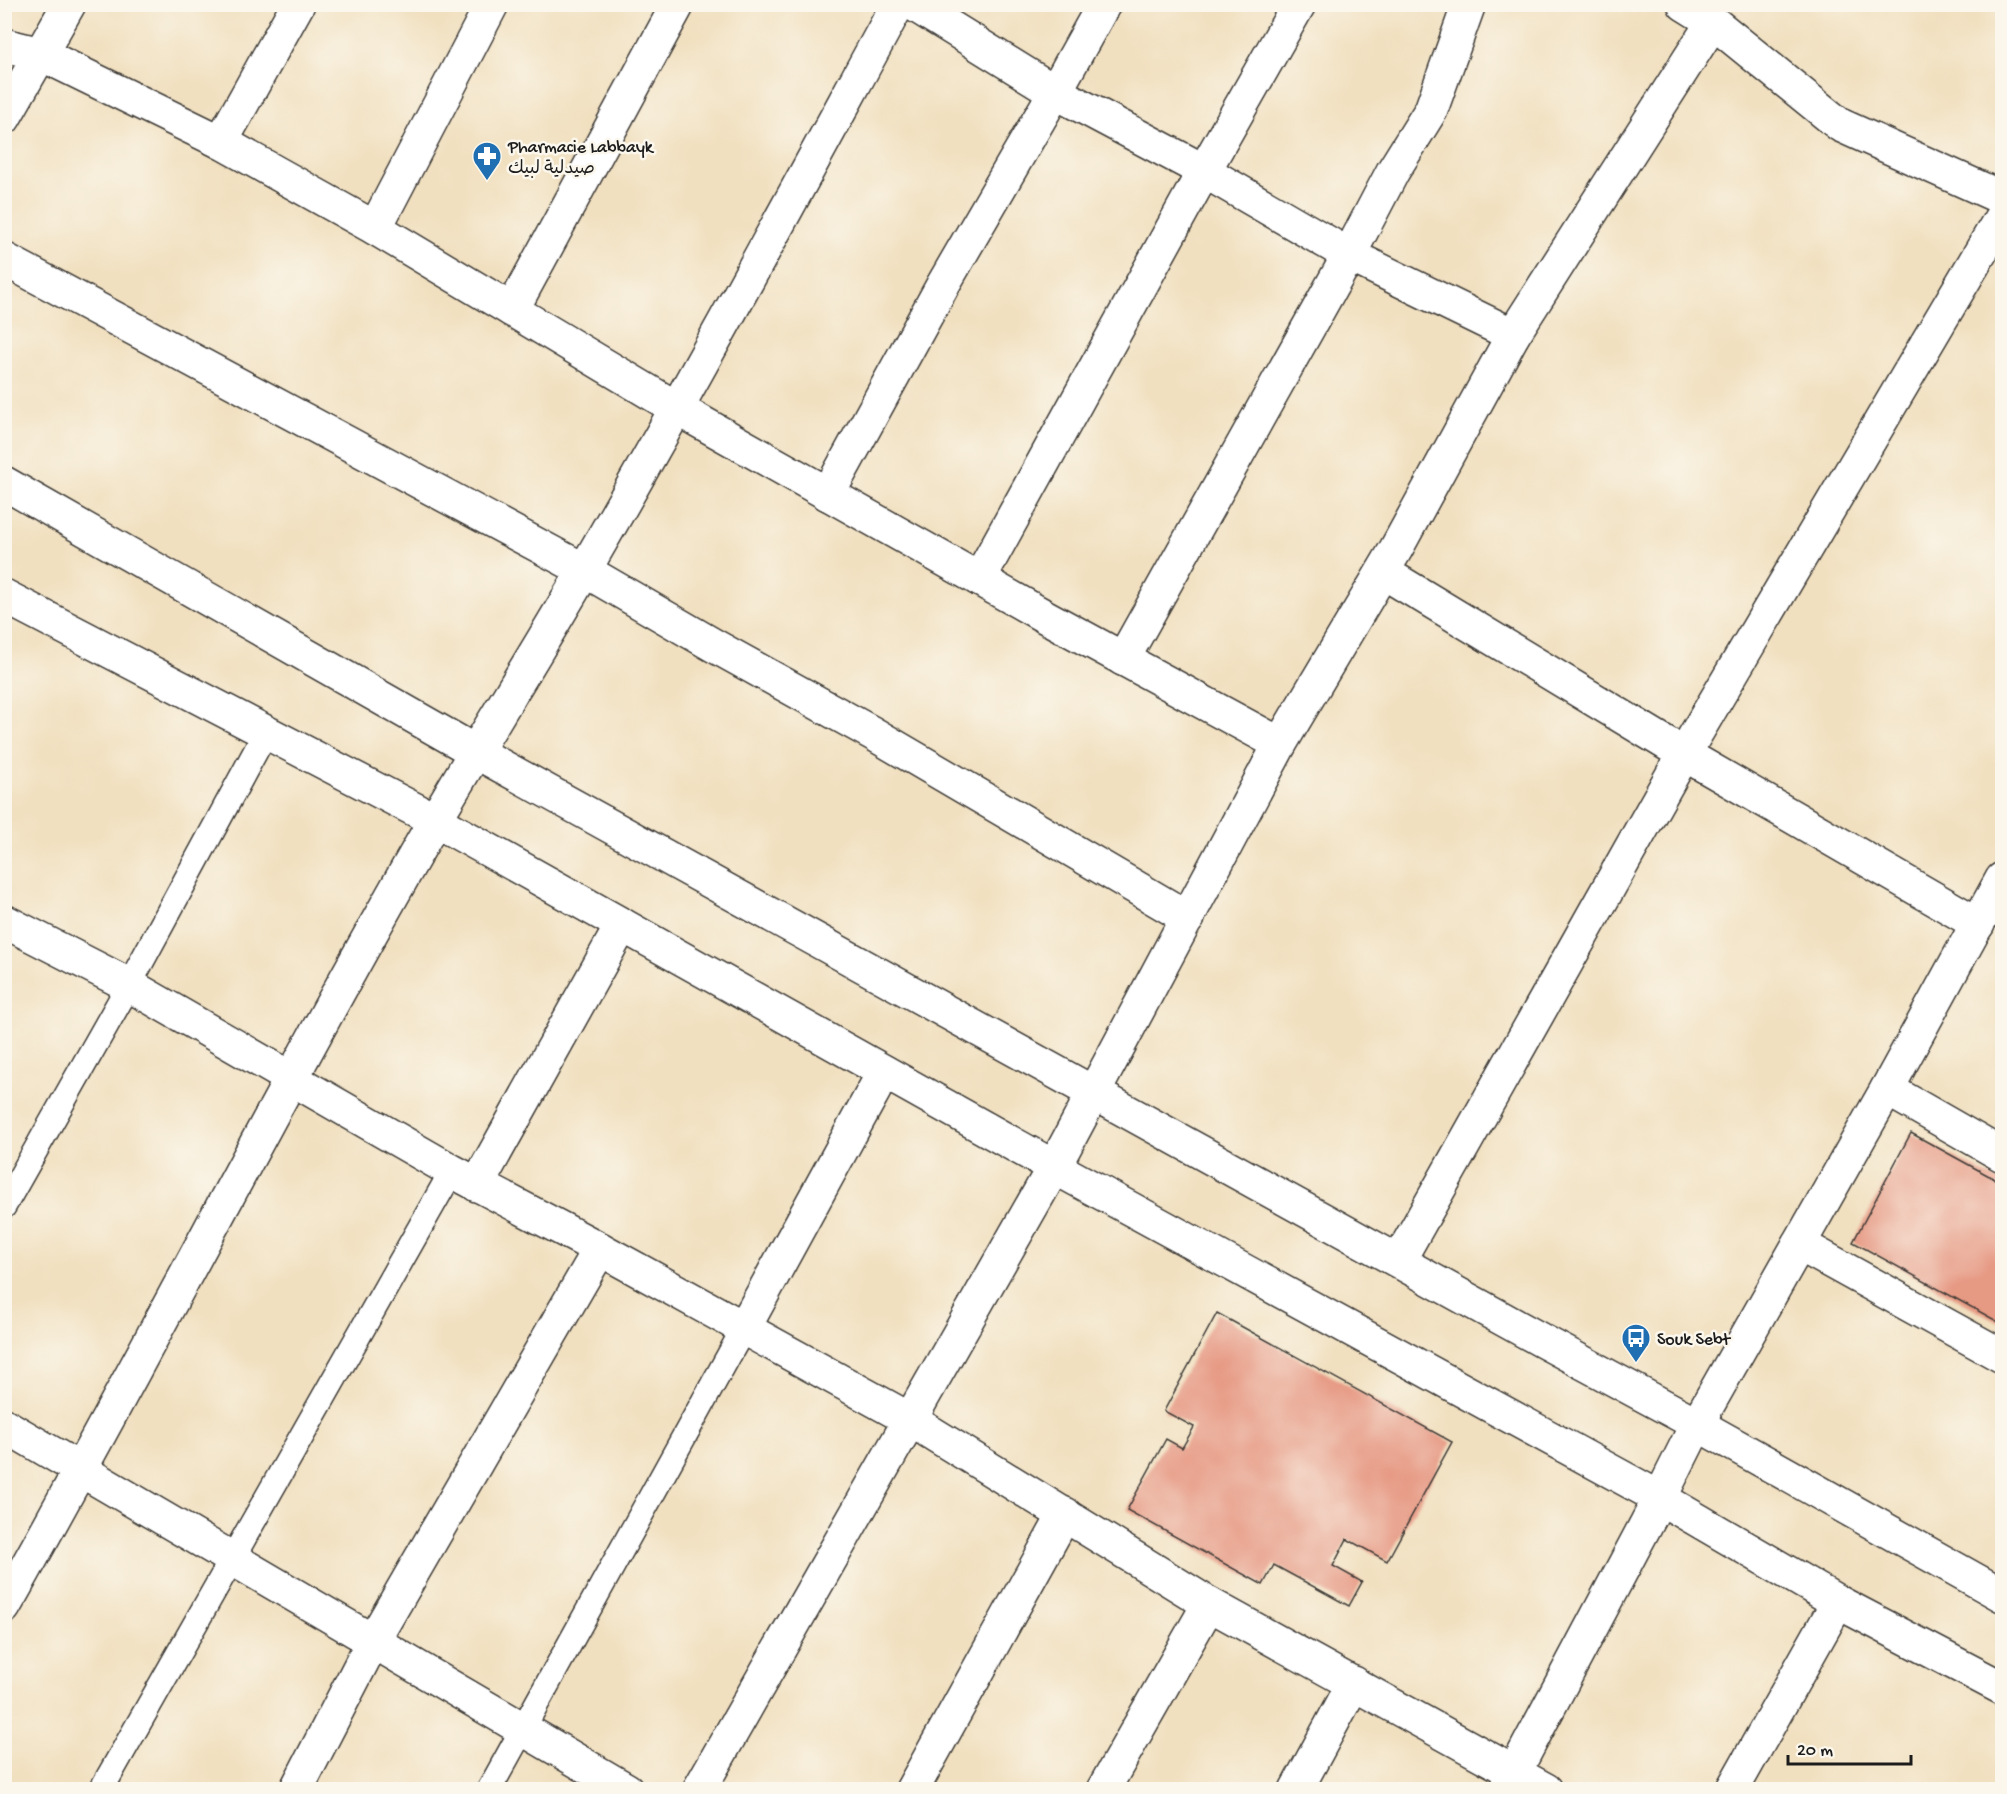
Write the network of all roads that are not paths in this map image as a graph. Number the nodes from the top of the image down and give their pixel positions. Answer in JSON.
{"nodes":[{"id":1,"x":69,"y":4,"type":"edge"},
{"id":2,"x":298,"y":4,"type":"edge"},
{"id":3,"x":492,"y":4,"type":"edge"},
{"id":4,"x":678,"y":4,"type":"edge"},
{"id":5,"x":898,"y":4,"type":"edge"},
{"id":6,"x":913,"y":4,"type":"edge"},
{"id":7,"x":1104,"y":4,"type":"edge"},
{"id":8,"x":1299,"y":4,"type":"edge"},
{"id":9,"x":1469,"y":4,"type":"edge"},
{"id":10,"x":1684,"y":4,"type":"edge"},
{"id":11,"x":1717,"y":13,"type":"edge"},
{"id":12,"x":4,"y":45,"type":"edge"},
{"id":13,"x":41,"y":54,"type":"junction"},
{"id":14,"x":1055,"y":92,"type":"junction"},
{"id":15,"x":4,"y":118,"type":"edge"},
{"id":16,"x":221,"y":142,"type":"junction"},
{"id":17,"x":1204,"y":171,"type":"junction"},
{"id":18,"x":2002,"y":198,"type":"edge"},
{"id":19,"x":2002,"y":216,"type":"edge"},
{"id":20,"x":375,"y":228,"type":"junction"},
{"id":21,"x":1349,"y":255,"type":"junction"},
{"id":22,"x":4,"y":259,"type":"edge"},
{"id":23,"x":512,"y":310,"type":"junction"},
{"id":24,"x":1513,"y":335,"type":"junction"},
{"id":25,"x":676,"y":408,"type":"junction"},
{"id":26,"x":4,"y":483,"type":"edge"},
{"id":27,"x":828,"y":494,"type":"junction"},
{"id":28,"x":584,"y":570,"type":"junction"},
{"id":29,"x":1383,"y":572,"type":"junction"},
{"id":30,"x":979,"y":579,"type":"junction"},
{"id":31,"x":4,"y":596,"type":"edge"},
{"id":32,"x":1123,"y":659,"type":"junction"},
{"id":33,"x":266,"y":732,"type":"junction"},
{"id":34,"x":1280,"y":744,"type":"junction"},
{"id":35,"x":476,"y":752,"type":"junction"},
{"id":36,"x":1684,"y":754,"type":"junction"},
{"id":37,"x":435,"y":820,"type":"junction"},
{"id":38,"x":2002,"y":879,"type":"edge"},
{"id":39,"x":1188,"y":918,"type":"junction"},
{"id":40,"x":4,"y":921,"type":"edge"},
{"id":41,"x":1978,"y":924,"type":"junction"},
{"id":42,"x":622,"y":925,"type":"junction"},
{"id":43,"x":129,"y":985,"type":"junction"},
{"id":44,"x":884,"y":1072,"type":"junction"},
{"id":45,"x":291,"y":1078,"type":"junction"},
{"id":46,"x":1887,"y":1089,"type":"junction"},
{"id":47,"x":1095,"y":1093,"type":"junction"},
{"id":48,"x":2002,"y":1155,"type":"edge"},
{"id":49,"x":1054,"y":1167,"type":"junction"},
{"id":50,"x":464,"y":1178,"type":"junction"},
{"id":51,"x":4,"y":1206,"type":"edge"},
{"id":52,"x":1799,"y":1244,"type":"junction"},
{"id":53,"x":600,"y":1249,"type":"junction"},
{"id":54,"x":1399,"y":1260,"type":"junction"},
{"id":55,"x":744,"y":1328,"type":"junction"},
{"id":56,"x":2002,"y":1356,"type":"edge"},
{"id":57,"x":909,"y":1419,"type":"junction"},
{"id":58,"x":1697,"y":1424,"type":"junction"},
{"id":59,"x":4,"y":1425,"type":"edge"},
{"id":60,"x":82,"y":1470,"type":"junction"},
{"id":61,"x":1660,"y":1498,"type":"junction"},
{"id":62,"x":1065,"y":1514,"type":"junction"},
{"id":63,"x":231,"y":1558,"type":"junction"},
{"id":64,"x":2002,"y":1595,"type":"edge"},
{"id":65,"x":1838,"y":1602,"type":"junction"},
{"id":66,"x":1209,"y":1604,"type":"junction"},
{"id":67,"x":4,"y":1607,"type":"edge"},
{"id":68,"x":373,"y":1641,"type":"junction"},
{"id":69,"x":1354,"y":1683,"type":"junction"},
{"id":70,"x":2002,"y":1688,"type":"edge"},
{"id":71,"x":523,"y":1729,"type":"junction"},
{"id":72,"x":1510,"y":1781,"type":"edge"},
{"id":73,"x":101,"y":1790,"type":"edge"},
{"id":74,"x":296,"y":1790,"type":"edge"},
{"id":75,"x":489,"y":1790,"type":"edge"},
{"id":76,"x":627,"y":1790,"type":"edge"},
{"id":77,"x":699,"y":1790,"type":"edge"},
{"id":78,"x":912,"y":1790,"type":"edge"},
{"id":79,"x":1102,"y":1790,"type":"edge"},
{"id":80,"x":1296,"y":1790,"type":"edge"},
{"id":81,"x":1546,"y":1790,"type":"edge"},
{"id":82,"x":1732,"y":1790,"type":"edge"}],
"edges":[{"from":1,"to":13,"type":"street"},
{"from":2,"to":16,"type":"street"},
{"from":3,"to":20,"type":"street"},
{"from":4,"to":23,"type":"street"},
{"from":5,"to":25,"type":"street"},
{"from":6,"to":14,"type":"street"},
{"from":7,"to":14,"type":"street"},
{"from":8,"to":17,"type":"street"},
{"from":9,"to":21,"type":"street"},
{"from":10,"to":11,"type":"street"},
{"from":11,"to":18,"type":"street"},
{"from":11,"to":24,"type":"street"},
{"from":12,"to":13,"type":"street"},
{"from":13,"to":15,"type":"street"},
{"from":13,"to":16,"type":"street"},
{"from":14,"to":17,"type":"street"},
{"from":14,"to":27,"type":"street"},
{"from":16,"to":20,"type":"street"},
{"from":17,"to":21,"type":"street"},
{"from":17,"to":30,"type":"street"},
{"from":19,"to":36,"type":"street"},
{"from":20,"to":23,"type":"street"},
{"from":21,"to":24,"type":"street"},
{"from":21,"to":32,"type":"street"},
{"from":22,"to":28,"type":"street"},
{"from":23,"to":25,"type":"street"},
{"from":24,"to":29,"type":"street"},
{"from":25,"to":27,"type":"street"},
{"from":25,"to":28,"type":"street"},
{"from":26,"to":35,"type":"street"},
{"from":27,"to":30,"type":"street"},
{"from":28,"to":35,"type":"street"},
{"from":28,"to":39,"type":"street"},
{"from":29,"to":34,"type":"street"},
{"from":29,"to":36,"type":"street"},
{"from":30,"to":32,"type":"street"},
{"from":31,"to":33,"type":"street"},
{"from":32,"to":34,"type":"street"},
{"from":33,"to":37,"type":"street"},
{"from":33,"to":43,"type":"lane"},
{"from":34,"to":39,"type":"street"},
{"from":35,"to":37,"type":"street"},
{"from":35,"to":47,"type":"street"},
{"from":36,"to":41,"type":"street"},
{"from":36,"to":54,"type":"street"},
{"from":37,"to":42,"type":"street"},
{"from":37,"to":45,"type":"street"},
{"from":38,"to":41,"type":"street"},
{"from":39,"to":47,"type":"street"},
{"from":40,"to":43,"type":"street"},
{"from":41,"to":46,"type":"street"},
{"from":42,"to":44,"type":"street"},
{"from":42,"to":50,"type":"street"},
{"from":43,"to":45,"type":"street"},
{"from":43,"to":51,"type":"lane"},
{"from":44,"to":49,"type":"street"},
{"from":44,"to":55,"type":"street"},
{"from":45,"to":50,"type":"street"},
{"from":45,"to":60,"type":"street"},
{"from":46,"to":48,"type":"street"},
{"from":46,"to":52,"type":"street"},
{"from":47,"to":49,"type":"street"},
{"from":47,"to":54,"type":"street"},
{"from":49,"to":57,"type":"street"},
{"from":49,"to":61,"type":"street"},
{"from":50,"to":53,"type":"street"},
{"from":50,"to":63,"type":"lane"},
{"from":52,"to":56,"type":"street"},
{"from":52,"to":58,"type":"street"},
{"from":53,"to":55,"type":"street"},
{"from":53,"to":68,"type":"street"},
{"from":54,"to":58,"type":"street"},
{"from":55,"to":57,"type":"street"},
{"from":55,"to":71,"type":"lane"},
{"from":57,"to":62,"type":"street"},
{"from":57,"to":77,"type":"street"},
{"from":58,"to":61,"type":"street"},
{"from":58,"to":64,"type":"street"},
{"from":59,"to":60,"type":"street"},
{"from":60,"to":63,"type":"street"},
{"from":60,"to":67,"type":"street"},
{"from":61,"to":65,"type":"street"},
{"from":61,"to":72,"type":"street"},
{"from":62,"to":66,"type":"street"},
{"from":62,"to":78,"type":"street"},
{"from":63,"to":68,"type":"street"},
{"from":63,"to":73,"type":"lane"},
{"from":65,"to":70,"type":"street"},
{"from":65,"to":82,"type":"street"},
{"from":66,"to":69,"type":"street"},
{"from":66,"to":79,"type":"street"},
{"from":68,"to":71,"type":"street"},
{"from":68,"to":74,"type":"street"},
{"from":69,"to":72,"type":"street"},
{"from":69,"to":80,"type":"street"},
{"from":71,"to":75,"type":"lane"},
{"from":71,"to":76,"type":"street"},
{"from":72,"to":81,"type":"street"}]}
